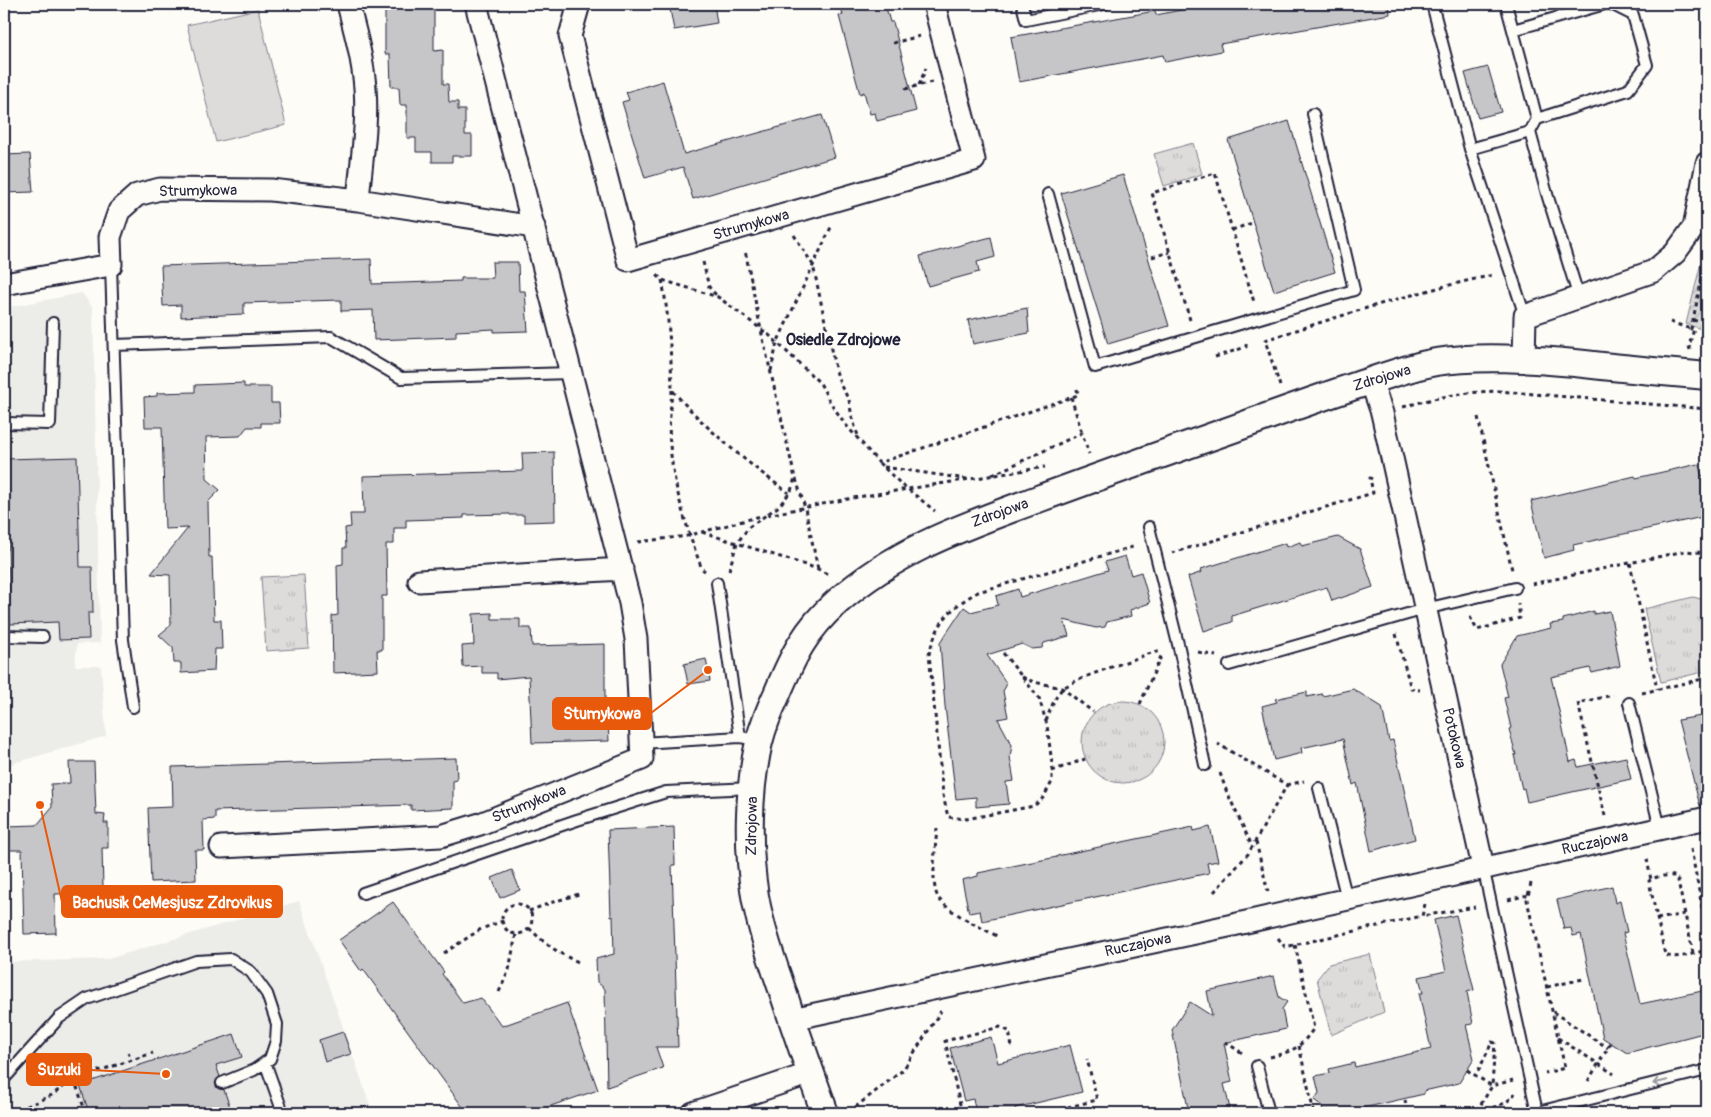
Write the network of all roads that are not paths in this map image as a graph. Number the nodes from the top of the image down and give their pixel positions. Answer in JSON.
{"nodes":[{"id":1,"x":348,"y":4,"type":"edge"},
{"id":2,"x":476,"y":4,"type":"edge"},
{"id":3,"x":579,"y":4,"type":"edge"},
{"id":4,"x":934,"y":4,"type":"edge"},
{"id":5,"x":1022,"y":4,"type":"edge"},
{"id":6,"x":1104,"y":4,"type":"edge"},
{"id":7,"x":1432,"y":4,"type":"edge"},
{"id":8,"x":1506,"y":4,"type":"edge"},
{"id":9,"x":1605,"y":4,"type":"edge"},
{"id":10,"x":1611,"y":4,"type":"edge"},
{"id":11,"x":1513,"y":30,"type":"junction"},
{"id":12,"x":1313,"y":114,"type":"dead end"},
{"id":13,"x":1537,"y":119,"type":"junction"},
{"id":14,"x":1530,"y":132,"type":"junction"},
{"id":15,"x":1470,"y":149,"type":"junction"},
{"id":16,"x":1707,"y":163,"type":"edge"},
{"id":17,"x":1048,"y":194,"type":"dead end"},
{"id":18,"x":358,"y":200,"type":"junction"},
{"id":19,"x":534,"y":227,"type":"junction"},
{"id":20,"x":111,"y":265,"type":"junction"},
{"id":21,"x":4,"y":284,"type":"edge"},
{"id":22,"x":1579,"y":298,"type":"junction"},
{"id":23,"x":1525,"y":316,"type":"junction"},
{"id":24,"x":52,"y":323,"type":"dead end"},
{"id":25,"x":115,"y":345,"type":"junction"},
{"id":26,"x":1524,"y":360,"type":"junction"},
{"id":27,"x":571,"y":373,"type":"junction"},
{"id":28,"x":1707,"y":376,"type":"edge"},
{"id":29,"x":1371,"y":381,"type":"junction"},
{"id":30,"x":4,"y":423,"type":"edge"},
{"id":31,"x":1149,"y":527,"type":"dead end"},
{"id":32,"x":622,"y":569,"type":"junction"},
{"id":33,"x":419,"y":581,"type":"dead end"},
{"id":34,"x":717,"y":582,"type":"road end"},
{"id":35,"x":1517,"y":588,"type":"road end"},
{"id":36,"x":1426,"y":609,"type":"junction"},
{"id":37,"x":4,"y":636,"type":"edge"},
{"id":38,"x":43,"y":637,"type":"dead end"},
{"id":39,"x":1229,"y":665,"type":"road end"},
{"id":40,"x":1628,"y":699,"type":"road end"},
{"id":41,"x":133,"y":707,"type":"dead end"},
{"id":42,"x":750,"y":738,"type":"junction"},
{"id":43,"x":641,"y":743,"type":"junction"},
{"id":44,"x":1205,"y":765,"type":"dead end"},
{"id":45,"x":753,"y":788,"type":"junction"},
{"id":46,"x":1319,"y":788,"type":"dead end"},
{"id":47,"x":1707,"y":818,"type":"edge"},
{"id":48,"x":1660,"y":828,"type":"junction"},
{"id":49,"x":221,"y":848,"type":"dead end"},
{"id":50,"x":1483,"y":867,"type":"junction"},
{"id":51,"x":363,"y":894,"type":"dead end"},
{"id":52,"x":1347,"y":898,"type":"junction"},
{"id":53,"x":792,"y":1019,"type":"junction"},
{"id":54,"x":266,"y":1062,"type":"junction"},
{"id":55,"x":1260,"y":1062,"type":"road end"},
{"id":56,"x":1707,"y":1070,"type":"edge"},
{"id":57,"x":811,"y":1073,"type":"junction"},
{"id":58,"x":4,"y":1079,"type":"edge"},
{"id":59,"x":222,"y":1083,"type":"dead end"},
{"id":60,"x":283,"y":1113,"type":"edge"},
{"id":61,"x":693,"y":1113,"type":"edge"},
{"id":62,"x":826,"y":1113,"type":"edge"},
{"id":63,"x":1269,"y":1113,"type":"edge"},
{"id":64,"x":1535,"y":1113,"type":"edge"}],
"edges":[{"from":1,"to":18,"type":"street"},
{"from":2,"to":19,"type":"street","name":"Strumykowa"},
{"from":3,"to":4,"type":"street","name":"Strumykowa"},
{"from":5,"to":6,"type":"lane"},
{"from":7,"to":15,"type":"lane"},
{"from":8,"to":11,"type":"lane"},
{"from":9,"to":11,"type":"lane"},
{"from":10,"to":13,"type":"lane"},
{"from":11,"to":13,"type":"lane"},
{"from":12,"to":17,"type":"lane"},
{"from":13,"to":14,"type":"lane"},
{"from":14,"to":15,"type":"lane"},
{"from":14,"to":22,"type":"lane"},
{"from":15,"to":23,"type":"lane"},
{"from":16,"to":22,"type":"street"},
{"from":18,"to":19,"type":"street","name":"Strumykowa"},
{"from":18,"to":20,"type":"street","name":"Strumykowa"},
{"from":19,"to":27,"type":"street","name":"Strumykowa"},
{"from":20,"to":21,"type":"street"},
{"from":20,"to":25,"type":"lane"},
{"from":22,"to":23,"type":"street"},
{"from":23,"to":26,"type":"street"},
{"from":24,"to":30,"type":"lane"},
{"from":25,"to":27,"type":"lane"},
{"from":25,"to":41,"type":"lane"},
{"from":26,"to":28,"type":"street","name":"Zdrojowa"},
{"from":26,"to":29,"type":"street","name":"Zdrojowa"},
{"from":27,"to":32,"type":"street","name":"Strumykowa"},
{"from":29,"to":36,"type":"street","name":"Potokowa"},
{"from":29,"to":42,"type":"street","name":"Zdrojowa"},
{"from":31,"to":44,"type":"lane"},
{"from":32,"to":33,"type":"street"},
{"from":32,"to":43,"type":"street","name":"Strumykowa"},
{"from":34,"to":42,"type":"lane"},
{"from":35,"to":36,"type":"lane"},
{"from":36,"to":39,"type":"lane"},
{"from":36,"to":50,"type":"street","name":"Potokowa"},
{"from":37,"to":38,"type":"lane"},
{"from":40,"to":48,"type":"lane"},
{"from":42,"to":43,"type":"lane"},
{"from":42,"to":45,"type":"street","name":"Zdrojowa"},
{"from":43,"to":49,"type":"street","name":"Strumykowa"},
{"from":45,"to":51,"type":"lane"},
{"from":45,"to":53,"type":"street","name":"Zdrojowa"},
{"from":46,"to":52,"type":"lane"},
{"from":47,"to":48,"type":"street","name":"Ruczajowa"},
{"from":48,"to":50,"type":"street","name":"Ruczajowa"},
{"from":50,"to":52,"type":"street","name":"Ruczajowa"},
{"from":50,"to":64,"type":"lane"},
{"from":52,"to":53,"type":"street","name":"Ruczajowa"},
{"from":53,"to":57,"type":"street","name":"Zdrojowa"},
{"from":54,"to":58,"type":"lane"},
{"from":54,"to":59,"type":"lane"},
{"from":54,"to":60,"type":"lane"},
{"from":55,"to":63,"type":"lane"},
{"from":56,"to":64,"type":"lane","one_way":true},
{"from":57,"to":61,"type":"street"},
{"from":57,"to":62,"type":"street","name":"Zdrojowa"}]}
